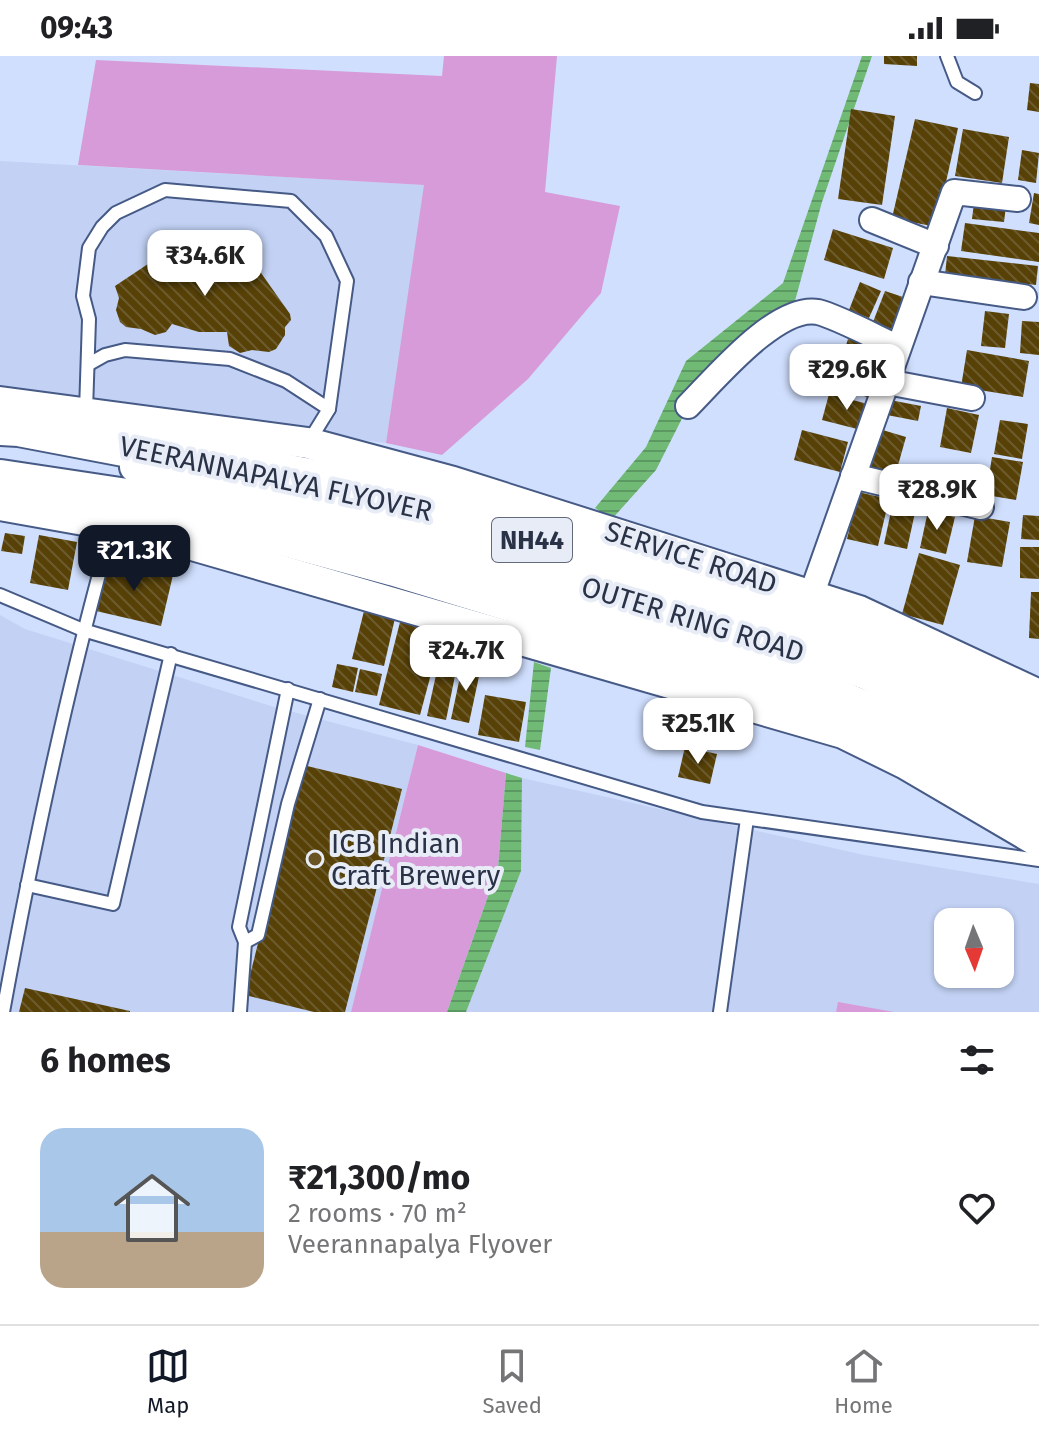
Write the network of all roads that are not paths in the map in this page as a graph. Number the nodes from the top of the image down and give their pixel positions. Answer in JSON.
{"nodes":[{"id":1,"x":947,"y":56,"type":"edge"},
{"id":2,"x":975,"y":93,"type":"dead end"},
{"id":3,"x":1018,"y":199,"type":"dead end"},
{"id":4,"x":872,"y":220,"type":"dead end"},
{"id":5,"x":936,"y":246,"type":"junction"},
{"id":6,"x":921,"y":282,"type":"junction"},
{"id":7,"x":1024,"y":297,"type":"dead end"},
{"id":8,"x":897,"y":347,"type":"junction"},
{"id":9,"x":89,"y":364,"type":"junction"},
{"id":10,"x":887,"y":382,"type":"junction"},
{"id":11,"x":972,"y":398,"type":"dead end"},
{"id":12,"x":0,"y":402,"type":"edge"},
{"id":13,"x":688,"y":406,"type":"dead end"},
{"id":14,"x":329,"y":409,"type":"junction"},
{"id":15,"x":86,"y":414,"type":"junction"},
{"id":16,"x":0,"y":424,"type":"edge"},
{"id":17,"x":0,"y":442,"type":"edge"},
{"id":18,"x":308,"y":443,"type":"junction"},
{"id":19,"x":853,"y":476,"type":"junction"},
{"id":20,"x":0,"y":481,"type":"edge"},
{"id":21,"x":0,"y":505,"type":"edge"},
{"id":22,"x":981,"y":507,"type":"dead end"},
{"id":23,"x":264,"y":512,"type":"junction"},
{"id":24,"x":104,"y":556,"type":"dead end"},
{"id":25,"x":0,"y":595,"type":"edge"},
{"id":26,"x":811,"y":596,"type":"junction"},
{"id":27,"x":83,"y":630,"type":"junction"},
{"id":28,"x":171,"y":654,"type":"junction"},
{"id":29,"x":288,"y":689,"type":"junction"},
{"id":30,"x":1039,"y":695,"type":"edge"},
{"id":31,"x":320,"y":699,"type":"junction"},
{"id":32,"x":1039,"y":734,"type":"edge"},
{"id":33,"x":1039,"y":770,"type":"edge"},
{"id":34,"x":1039,"y":808,"type":"edge"},
{"id":35,"x":747,"y":819,"type":"junction"},
{"id":36,"x":1039,"y":842,"type":"edge"},
{"id":37,"x":1039,"y":860,"type":"edge"},
{"id":38,"x":27,"y":885,"type":"junction"},
{"id":39,"x":245,"y":942,"type":"junction"},
{"id":40,"x":3,"y":1012,"type":"edge"},
{"id":41,"x":240,"y":1012,"type":"edge"},
{"id":42,"x":720,"y":1012,"type":"edge"}],
"edges":[{"from":1,"to":2,"type":"lane"},
{"from":3,"to":5,"type":"street"},
{"from":4,"to":5,"type":"street"},
{"from":5,"to":6,"type":"street"},
{"from":6,"to":7,"type":"street"},
{"from":6,"to":8,"type":"street"},
{"from":8,"to":10,"type":"street"},
{"from":8,"to":13,"type":"street"},
{"from":9,"to":14,"type":"lane"},
{"from":9,"to":14,"type":"lane"},
{"from":9,"to":15,"type":"lane"},
{"from":10,"to":11,"type":"street"},
{"from":10,"to":19,"type":"street"},
{"from":12,"to":15,"type":"street","name":"SERVICE ROAD"},
{"from":14,"to":18,"type":"lane"},
{"from":15,"to":18,"type":"street","name":"SERVICE ROAD"},
{"from":16,"to":32,"type":"highway","name":"VEERANNAPALYA FLYOVER","number":"NH44"},
{"from":17,"to":23,"type":"street","name":"OUTER RING ROAD","number":"NH44"},
{"from":18,"to":26,"type":"street","name":"SERVICE ROAD"},
{"from":19,"to":22,"type":"street"},
{"from":19,"to":26,"type":"street"},
{"from":20,"to":23,"type":"highway","name":"VEERANNAPALYA FLYOVER","number":"NH44"},
{"from":21,"to":36,"type":"street"},
{"from":23,"to":33,"type":"street","name":"OUTER RING ROAD"},
{"from":23,"to":34,"type":"highway","name":"VEERANNAPALYA FLYOVER","number":"NH44"},
{"from":24,"to":27,"type":"lane"},
{"from":25,"to":27,"type":"lane"},
{"from":26,"to":30,"type":"street","name":"SERVICE ROAD"},
{"from":27,"to":28,"type":"lane"},
{"from":27,"to":38,"type":"lane"},
{"from":28,"to":29,"type":"lane"},
{"from":28,"to":38,"type":"lane"},
{"from":29,"to":31,"type":"lane"},
{"from":29,"to":39,"type":"lane"},
{"from":31,"to":35,"type":"lane"},
{"from":31,"to":39,"type":"lane"},
{"from":35,"to":37,"type":"lane"},
{"from":35,"to":42,"type":"lane"},
{"from":38,"to":40,"type":"lane"},
{"from":39,"to":41,"type":"lane"}]}
